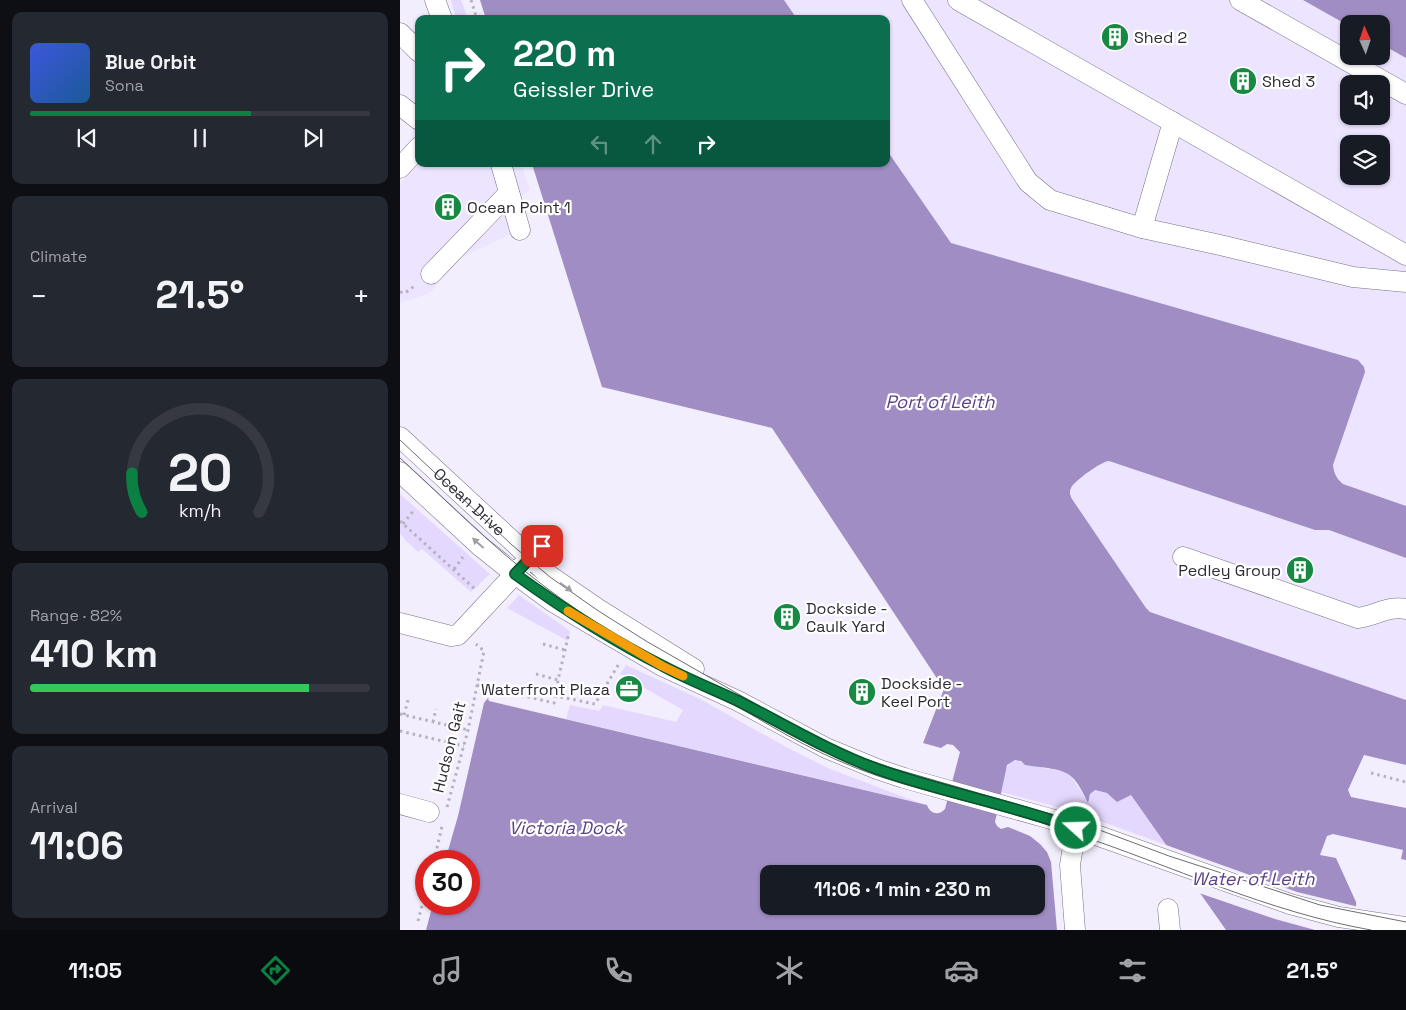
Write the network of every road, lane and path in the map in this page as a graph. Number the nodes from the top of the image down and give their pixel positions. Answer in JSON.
{"nodes":[{"id":1,"x":435,"y":0,"type":"edge"},
{"id":2,"x":471,"y":0,"type":"edge"},
{"id":3,"x":912,"y":0,"type":"edge"},
{"id":4,"x":958,"y":0,"type":"edge"},
{"id":5,"x":1240,"y":0,"type":"edge"},
{"id":6,"x":441,"y":15,"type":"edge"},
{"id":7,"x":475,"y":15,"type":"edge"},
{"id":8,"x":400,"y":34,"type":"edge"},
{"id":9,"x":415,"y":48,"type":"edge"},
{"id":10,"x":1406,"y":94,"type":"edge"},
{"id":11,"x":400,"y":105,"type":"edge"},
{"id":12,"x":415,"y":117,"type":"edge"},
{"id":13,"x":1173,"y":122,"type":"junction"},
{"id":14,"x":415,"y":151,"type":"edge"},
{"id":15,"x":502,"y":167,"type":"edge"},
{"id":16,"x":400,"y":168,"type":"edge"},
{"id":17,"x":509,"y":193,"type":"junction"},
{"id":18,"x":1142,"y":228,"type":"junction"},
{"id":19,"x":520,"y":230,"type":"dead end"},
{"id":20,"x":1406,"y":256,"type":"edge"},
{"id":21,"x":431,"y":274,"type":"dead end"},
{"id":22,"x":1406,"y":282,"type":"edge"},
{"id":23,"x":400,"y":437,"type":"edge"},
{"id":24,"x":400,"y":472,"type":"edge"},
{"id":25,"x":418,"y":506,"type":"dead end"},
{"id":26,"x":400,"y":521,"type":"edge"},
{"id":27,"x":404,"y":524,"type":"junction"},
{"id":28,"x":468,"y":550,"type":"dead end"},
{"id":29,"x":536,"y":552,"type":"junction"},
{"id":30,"x":1183,"y":557,"type":"dead end"},
{"id":31,"x":454,"y":569,"type":"junction"},
{"id":32,"x":515,"y":574,"type":"junction"},
{"id":33,"x":489,"y":602,"type":"junction"},
{"id":34,"x":1406,"y":609,"type":"edge"},
{"id":35,"x":400,"y":623,"type":"edge"},
{"id":36,"x":571,"y":628,"type":"dead end"},
{"id":37,"x":462,"y":632,"type":"junction"},
{"id":38,"x":543,"y":644,"type":"dead end"},
{"id":39,"x":565,"y":650,"type":"junction"},
{"id":40,"x":624,"y":656,"type":"dead end"},
{"id":41,"x":536,"y":674,"type":"dead end"},
{"id":42,"x":558,"y":680,"type":"junction"},
{"id":43,"x":478,"y":685,"type":"junction"},
{"id":44,"x":556,"y":696,"type":"junction"},
{"id":45,"x":408,"y":700,"type":"dead end"},
{"id":46,"x":738,"y":701,"type":"junction"},
{"id":47,"x":436,"y":709,"type":"dead end"},
{"id":48,"x":402,"y":714,"type":"edge"},
{"id":49,"x":433,"y":722,"type":"junction"},
{"id":50,"x":468,"y":730,"type":"junction"},
{"id":51,"x":400,"y":731,"type":"edge"},
{"id":52,"x":464,"y":746,"type":"junction"},
{"id":53,"x":1370,"y":773,"type":"dead end"},
{"id":54,"x":1406,"y":782,"type":"edge"},
{"id":55,"x":400,"y":804,"type":"edge"},
{"id":56,"x":437,"y":814,"type":"junction"},
{"id":57,"x":1076,"y":828,"type":"junction"},
{"id":58,"x":435,"y":850,"type":"edge"},
{"id":59,"x":1168,"y":910,"type":"dead end"},
{"id":60,"x":420,"y":915,"type":"edge"},
{"id":61,"x":418,"y":921,"type":"dead end"},
{"id":62,"x":1406,"y":928,"type":"edge"},
{"id":63,"x":1075,"y":930,"type":"edge"},
{"id":64,"x":1170,"y":930,"type":"edge"}],
"edges":[{"from":1,"to":6,"type":"street"},
{"from":2,"to":7,"type":"path"},
{"from":3,"to":18,"type":"street"},
{"from":4,"to":13,"type":"street"},
{"from":5,"to":10,"type":"street"},
{"from":8,"to":9,"type":"street"},
{"from":11,"to":12,"type":"street"},
{"from":13,"to":18,"type":"street"},
{"from":13,"to":20,"type":"street"},
{"from":14,"to":16,"type":"street"},
{"from":15,"to":17,"type":"street"},
{"from":17,"to":19,"type":"street"},
{"from":17,"to":21,"type":"street"},
{"from":18,"to":22,"type":"street"},
{"from":23,"to":29,"type":"street","name":"Ocean Drive"},
{"from":32,"to":24,"type":"street","name":"Ocean Drive","one_way":true},
{"from":25,"to":27,"type":"path"},
{"from":26,"to":27,"type":"path"},
{"from":27,"to":31,"type":"path"},
{"from":28,"to":31,"type":"path"},
{"from":29,"to":32,"type":"street"},
{"from":29,"to":46,"type":"street","name":"Ocean Drive","one_way":true},
{"from":30,"to":34,"type":"street"},
{"from":31,"to":33,"type":"path"},
{"from":32,"to":33,"type":"street"},
{"from":32,"to":46,"type":"street","name":"Ocean Drive"},
{"from":33,"to":37,"type":"street"},
{"from":35,"to":37,"type":"street"},
{"from":36,"to":39,"type":"path"},
{"from":37,"to":43,"type":"path","name":"Hudson Gait"},
{"from":38,"to":39,"type":"path"},
{"from":39,"to":42,"type":"path"},
{"from":40,"to":44,"type":"path","name":"Hudson Gait"},
{"from":41,"to":42,"type":"path"},
{"from":42,"to":44,"type":"path"},
{"from":43,"to":44,"type":"path","name":"Hudson Gait"},
{"from":43,"to":50,"type":"path","name":"Hudson Gait"},
{"from":45,"to":48,"type":"path"},
{"from":46,"to":57,"type":"street","name":"Ocean Drive"},
{"from":47,"to":49,"type":"path"},
{"from":48,"to":49,"type":"path"},
{"from":49,"to":50,"type":"path"},
{"from":50,"to":52,"type":"path","name":"Hudson Gait"},
{"from":51,"to":52,"type":"path"},
{"from":52,"to":56,"type":"path","name":"Hudson Gait"},
{"from":53,"to":54,"type":"path"},
{"from":55,"to":56,"type":"street"},
{"from":56,"to":58,"type":"path","name":"Hudson Gait"},
{"from":57,"to":62,"type":"street","name":"Ocean Drive"},
{"from":57,"to":63,"type":"street"},
{"from":59,"to":64,"type":"street"},
{"from":60,"to":61,"type":"path"}]}
